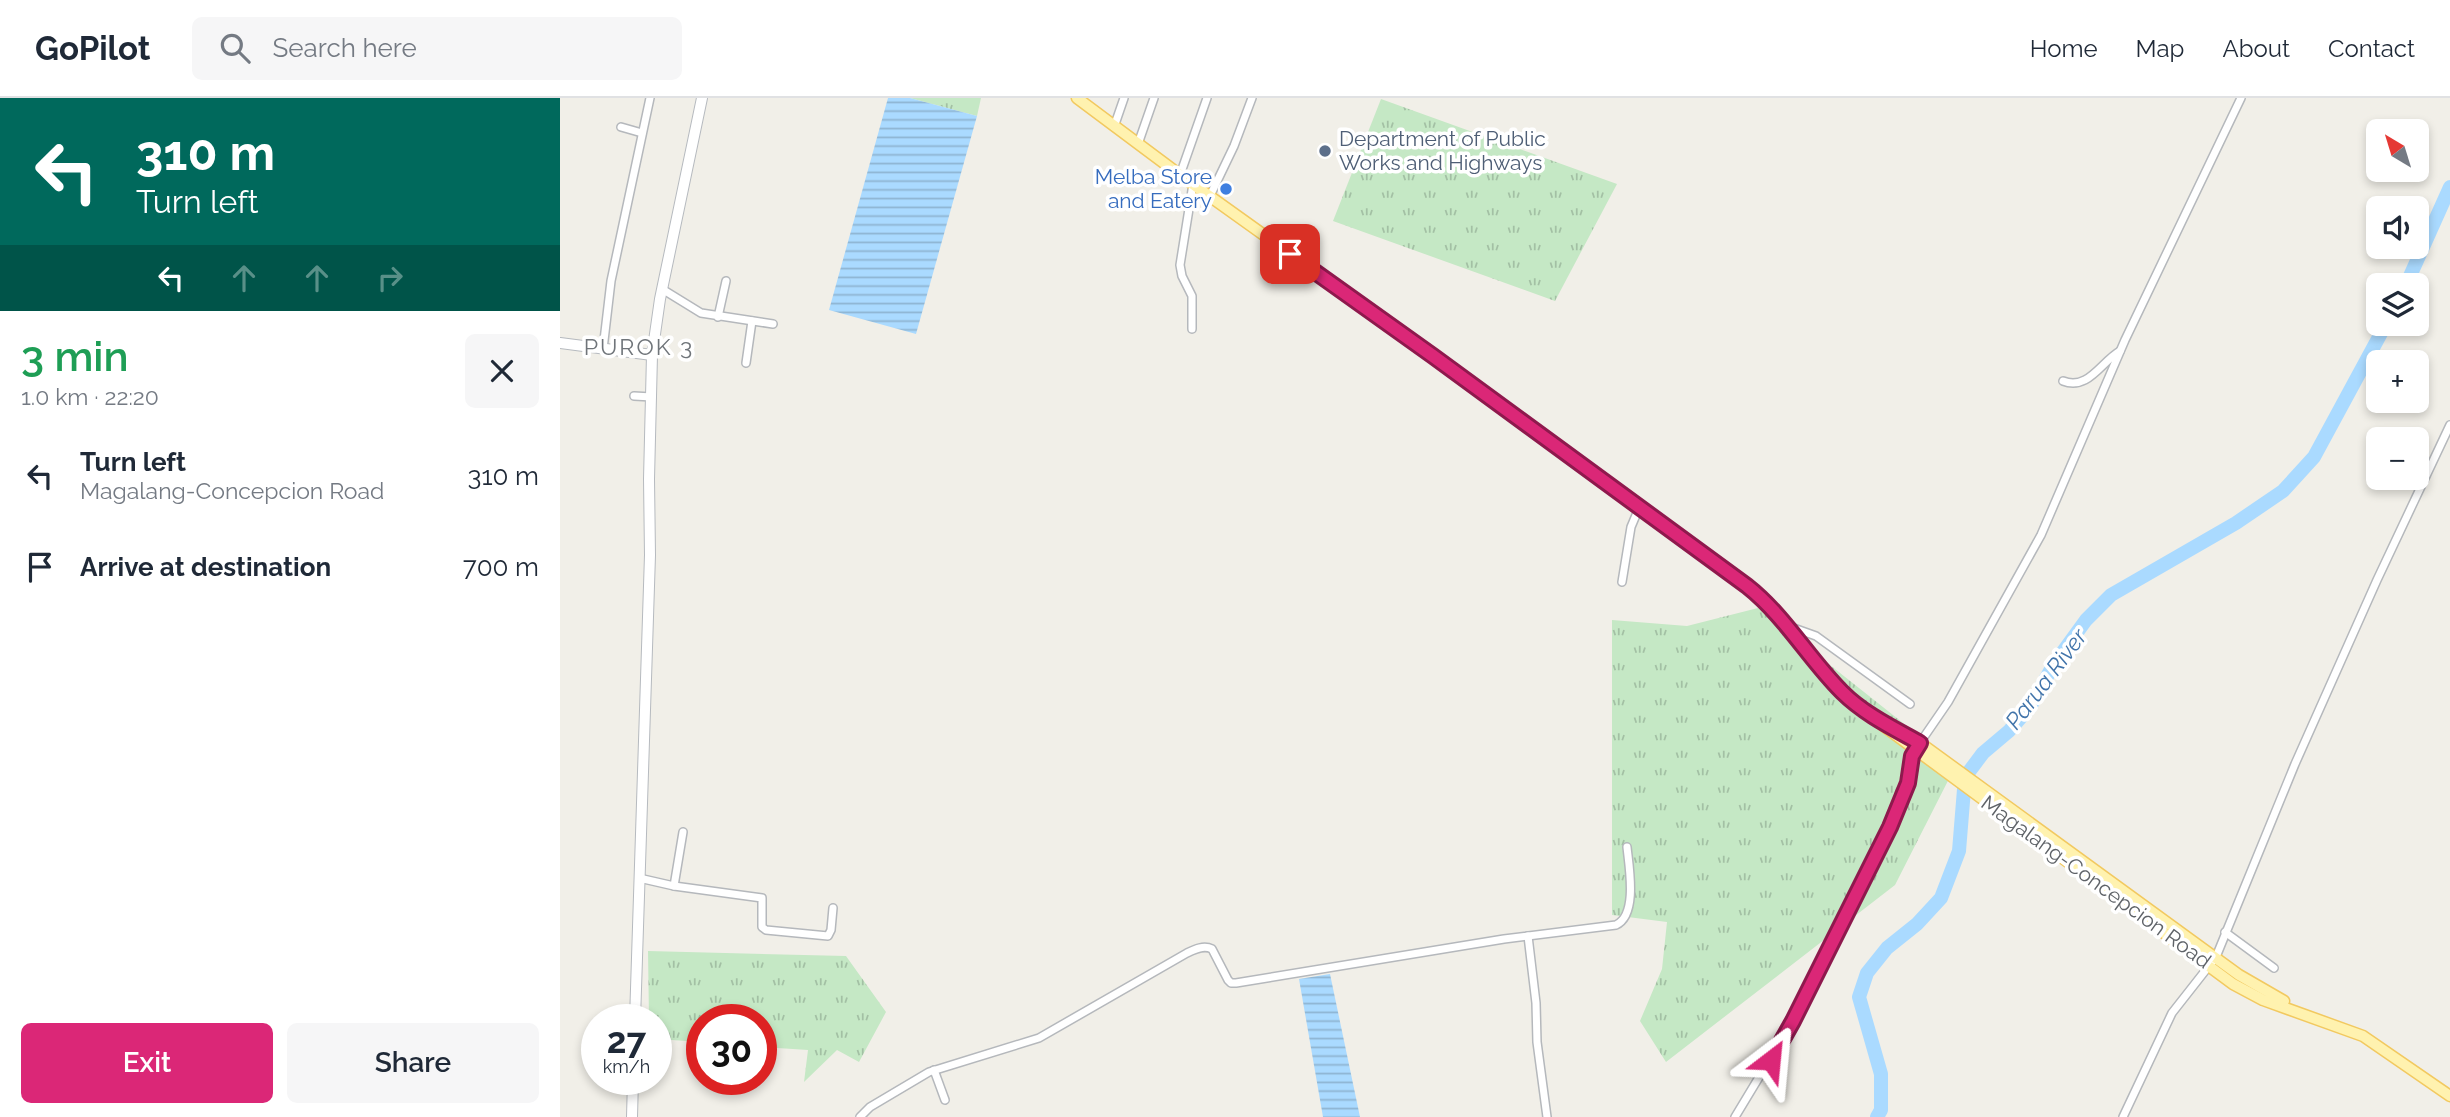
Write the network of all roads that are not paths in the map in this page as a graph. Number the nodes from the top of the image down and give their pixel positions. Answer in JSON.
{"nodes":[{"id":1,"x":650,"y":98,"type":"edge"},
{"id":2,"x":702,"y":98,"type":"edge"},
{"id":3,"x":1077,"y":98,"type":"edge"},
{"id":4,"x":1125,"y":98,"type":"edge"},
{"id":5,"x":1154,"y":98,"type":"edge"},
{"id":6,"x":1206,"y":98,"type":"edge"},
{"id":7,"x":1252,"y":98,"type":"edge"},
{"id":8,"x":2241,"y":98,"type":"edge"},
{"id":9,"x":621,"y":127,"type":"dead end"},
{"id":10,"x":1114,"y":127,"type":"junction"},
{"id":11,"x":642,"y":133,"type":"junction"},
{"id":12,"x":1138,"y":144,"type":"junction"},
{"id":13,"x":1180,"y":175,"type":"junction"},
{"id":14,"x":1193,"y":184,"type":"junction"},
{"id":15,"x":1210,"y":196,"type":"junction"},
{"id":16,"x":726,"y":281,"type":"dead end"},
{"id":17,"x":662,"y":289,"type":"junction"},
{"id":18,"x":718,"y":317,"type":"junction"},
{"id":19,"x":752,"y":321,"type":"junction"},
{"id":20,"x":773,"y":324,"type":"dead end"},
{"id":21,"x":1192,"y":328,"type":"dead end"},
{"id":22,"x":560,"y":343,"type":"edge"},
{"id":23,"x":603,"y":349,"type":"junction"},
{"id":24,"x":2121,"y":351,"type":"junction"},
{"id":25,"x":652,"y":355,"type":"junction"},
{"id":26,"x":746,"y":363,"type":"dead end"},
{"id":27,"x":2063,"y":381,"type":"dead end"},
{"id":28,"x":634,"y":396,"type":"dead end"},
{"id":29,"x":652,"y":397,"type":"junction"},
{"id":30,"x":2450,"y":425,"type":"edge"},
{"id":31,"x":1639,"y":508,"type":"junction"},
{"id":32,"x":1622,"y":582,"type":"dead end"},
{"id":33,"x":1788,"y":625,"type":"junction"},
{"id":34,"x":1910,"y":704,"type":"dead end"},
{"id":35,"x":1919,"y":747,"type":"junction"},
{"id":36,"x":683,"y":832,"type":"dead end"},
{"id":37,"x":1627,"y":846,"type":"dead end"},
{"id":38,"x":639,"y":878,"type":"junction"},
{"id":39,"x":674,"y":886,"type":"junction"},
{"id":40,"x":833,"y":908,"type":"dead end"},
{"id":41,"x":2225,"y":932,"type":"junction"},
{"id":42,"x":1528,"y":936,"type":"junction"},
{"id":43,"x":2210,"y":959,"type":"junction"},
{"id":44,"x":2274,"y":968,"type":"dead end"},
{"id":45,"x":635,"y":1004,"type":"edge"},
{"id":46,"x":934,"y":1070,"type":"junction"},
{"id":47,"x":633,"y":1095,"type":"edge"},
{"id":48,"x":2450,"y":1096,"type":"edge"},
{"id":49,"x":945,"y":1100,"type":"dead end"},
{"id":50,"x":632,"y":1117,"type":"edge"},
{"id":51,"x":860,"y":1117,"type":"edge"},
{"id":52,"x":1547,"y":1117,"type":"edge"},
{"id":53,"x":1735,"y":1117,"type":"edge"},
{"id":54,"x":2123,"y":1117,"type":"edge"}],
"edges":[{"from":1,"to":11,"type":"street"},
{"from":2,"to":17,"type":"street"},
{"from":3,"to":10,"type":"main road","name":"Magalang-Concepcion Road"},
{"from":4,"to":10,"type":"street"},
{"from":5,"to":12,"type":"street"},
{"from":6,"to":13,"type":"street"},
{"from":7,"to":15,"type":"street"},
{"from":8,"to":24,"type":"street"},
{"from":9,"to":11,"type":"street"},
{"from":10,"to":12,"type":"main road","name":"Magalang-Concepcion Road"},
{"from":11,"to":23,"type":"street"},
{"from":12,"to":13,"type":"main road","name":"Magalang-Concepcion Road"},
{"from":13,"to":14,"type":"main road","name":"Magalang-Concepcion Road"},
{"from":14,"to":15,"type":"main road","name":"Magalang-Concepcion Road"},
{"from":14,"to":21,"type":"street"},
{"from":15,"to":31,"type":"main road","name":"Magalang-Concepcion Road"},
{"from":16,"to":18,"type":"street"},
{"from":17,"to":18,"type":"street"},
{"from":17,"to":25,"type":"street"},
{"from":18,"to":19,"type":"street"},
{"from":19,"to":20,"type":"street"},
{"from":19,"to":26,"type":"street"},
{"from":22,"to":23,"type":"street"},
{"from":23,"to":25,"type":"street"},
{"from":24,"to":27,"type":"street"},
{"from":24,"to":35,"type":"street"},
{"from":25,"to":29,"type":"street"},
{"from":28,"to":29,"type":"street"},
{"from":29,"to":38,"type":"street"},
{"from":30,"to":41,"type":"street"},
{"from":31,"to":32,"type":"street"},
{"from":31,"to":33,"type":"main road","name":"Magalang-Concepcion Road"},
{"from":33,"to":34,"type":"street"},
{"from":33,"to":35,"type":"main road","name":"Magalang-Concepcion Road"},
{"from":35,"to":43,"type":"main road","name":"Magalang-Concepcion Road"},
{"from":35,"to":53,"type":"street"},
{"from":36,"to":39,"type":"street"},
{"from":37,"to":42,"type":"street"},
{"from":38,"to":39,"type":"street"},
{"from":38,"to":45,"type":"street"},
{"from":39,"to":40,"type":"street"},
{"from":41,"to":43,"type":"street"},
{"from":41,"to":44,"type":"street"},
{"from":42,"to":46,"type":"street"},
{"from":42,"to":52,"type":"street"},
{"from":43,"to":48,"type":"main road","name":"Magalang-Concepcion Road"},
{"from":43,"to":54,"type":"street"},
{"from":46,"to":49,"type":"street"},
{"from":46,"to":51,"type":"street"},
{"from":47,"to":50,"type":"street"}]}
